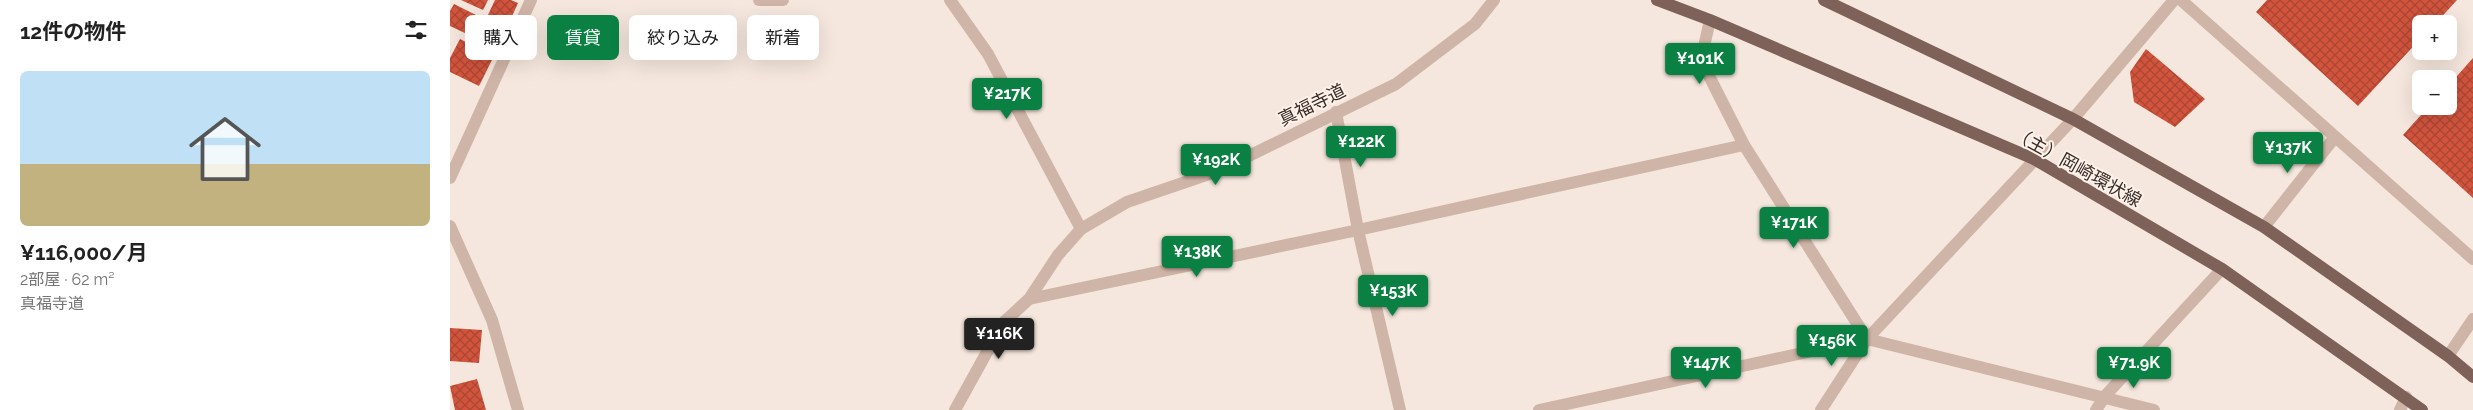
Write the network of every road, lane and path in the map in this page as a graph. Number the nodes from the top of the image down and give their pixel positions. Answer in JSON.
{"nodes":[{"id":1,"x":531,"y":0,"type":"edge"},
{"id":2,"x":759,"y":0,"type":"edge"},
{"id":3,"x":783,"y":0,"type":"edge"},
{"id":4,"x":950,"y":0,"type":"edge"},
{"id":5,"x":1494,"y":0,"type":"edge"},
{"id":6,"x":1657,"y":0,"type":"edge"},
{"id":7,"x":1824,"y":0,"type":"edge"},
{"id":8,"x":2174,"y":0,"type":"edge"},
{"id":9,"x":2181,"y":0,"type":"edge"},
{"id":10,"x":1710,"y":20,"type":"junction"},
{"id":11,"x":1336,"y":112,"type":"junction"},
{"id":12,"x":2073,"y":119,"type":"junction"},
{"id":13,"x":2335,"y":137,"type":"junction"},
{"id":14,"x":1744,"y":145,"type":"junction"},
{"id":15,"x":2034,"y":159,"type":"junction"},
{"id":16,"x":450,"y":178,"type":"edge"},
{"id":17,"x":450,"y":226,"type":"edge"},
{"id":18,"x":2264,"y":227,"type":"junction"},
{"id":19,"x":1081,"y":228,"type":"junction"},
{"id":20,"x":1358,"y":230,"type":"junction"},
{"id":21,"x":2473,"y":259,"type":"edge"},
{"id":22,"x":2222,"y":269,"type":"junction"},
{"id":23,"x":1029,"y":299,"type":"junction"},
{"id":24,"x":2473,"y":319,"type":"edge"},
{"id":25,"x":1867,"y":339,"type":"junction"},
{"id":26,"x":2448,"y":356,"type":"junction"},
{"id":27,"x":2473,"y":377,"type":"edge"},
{"id":28,"x":2105,"y":396,"type":"junction"},
{"id":29,"x":2406,"y":397,"type":"junction"},
{"id":30,"x":518,"y":410,"type":"edge"},
{"id":31,"x":955,"y":410,"type":"edge"},
{"id":32,"x":1400,"y":410,"type":"edge"},
{"id":33,"x":1539,"y":410,"type":"edge"},
{"id":34,"x":1821,"y":410,"type":"edge"},
{"id":35,"x":2096,"y":410,"type":"edge"},
{"id":36,"x":2154,"y":410,"type":"edge"},
{"id":37,"x":2400,"y":410,"type":"edge"},
{"id":38,"x":2422,"y":410,"type":"edge"}],
"edges":[{"from":1,"to":16,"type":"street"},
{"from":2,"to":3,"type":"street"},
{"from":4,"to":19,"type":"street"},
{"from":5,"to":11,"type":"street","name":"真福寺道"},
{"from":6,"to":10,"type":"main road","name":"（主）岡崎環状線"},
{"from":7,"to":12,"type":"main road"},
{"from":8,"to":12,"type":"street"},
{"from":9,"to":13,"type":"street"},
{"from":10,"to":14,"type":"street"},
{"from":10,"to":15,"type":"main road","name":"（主）岡崎環状線"},
{"from":11,"to":19,"type":"street","name":"真福寺道"},
{"from":11,"to":20,"type":"street"},
{"from":12,"to":15,"type":"street"},
{"from":12,"to":18,"type":"main road"},
{"from":13,"to":18,"type":"street"},
{"from":13,"to":21,"type":"street"},
{"from":14,"to":20,"type":"street"},
{"from":14,"to":25,"type":"street"},
{"from":15,"to":22,"type":"main road","name":"（主）岡崎環状線"},
{"from":15,"to":25,"type":"street"},
{"from":17,"to":30,"type":"street"},
{"from":18,"to":26,"type":"main road"},
{"from":19,"to":23,"type":"street","name":"真福寺道"},
{"from":20,"to":23,"type":"street"},
{"from":20,"to":32,"type":"street"},
{"from":22,"to":28,"type":"street"},
{"from":22,"to":29,"type":"main road","name":"（主）岡崎環状線"},
{"from":23,"to":31,"type":"street","name":"真福寺道"},
{"from":24,"to":26,"type":"street"},
{"from":25,"to":28,"type":"street"},
{"from":25,"to":33,"type":"street"},
{"from":25,"to":34,"type":"street"},
{"from":26,"to":27,"type":"main road"},
{"from":28,"to":35,"type":"street"},
{"from":28,"to":36,"type":"street"},
{"from":29,"to":37,"type":"street"},
{"from":29,"to":38,"type":"main road","name":"（主）岡崎環状線"}]}
